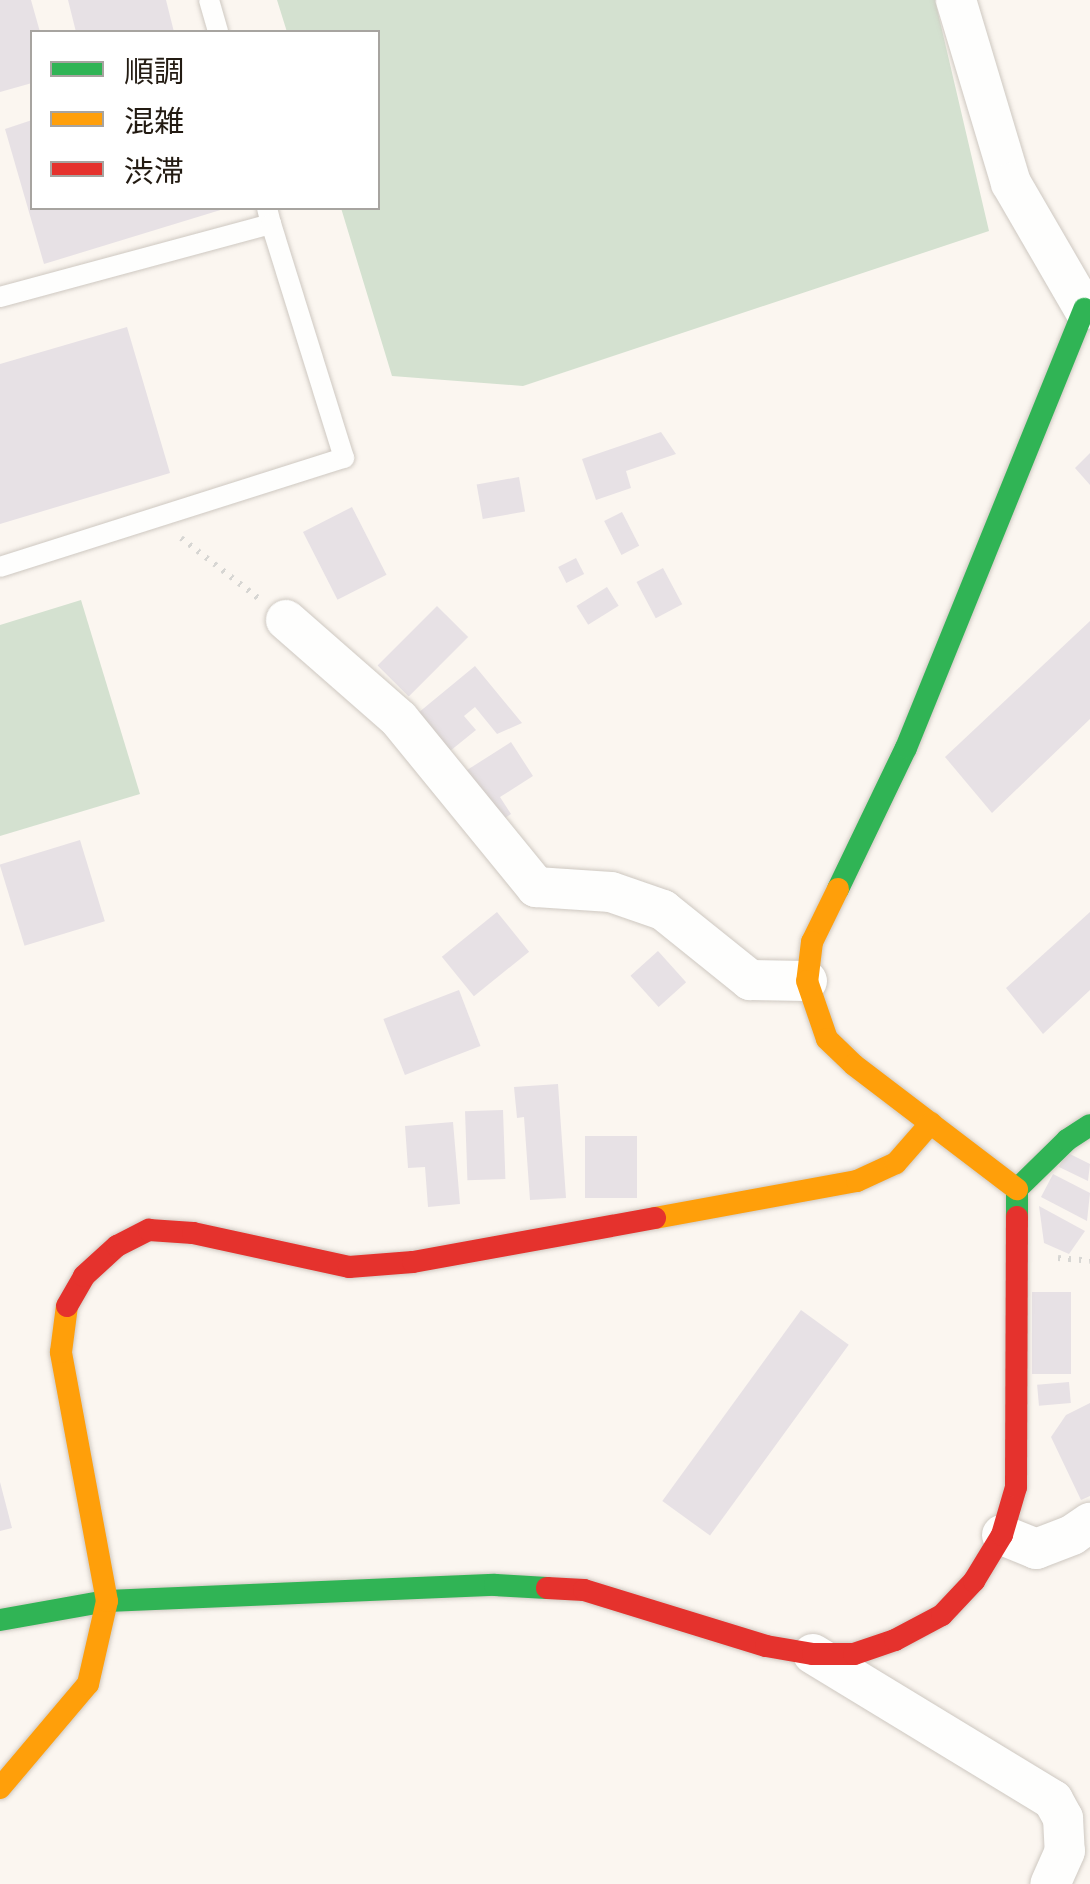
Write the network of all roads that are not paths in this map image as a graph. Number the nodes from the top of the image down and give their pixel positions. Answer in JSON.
{"nodes":[{"id":1,"x":209,"y":0,"type":"edge"},
{"id":2,"x":956,"y":0,"type":"edge"},
{"id":3,"x":217,"y":30,"type":"edge"},
{"id":4,"x":269,"y":216,"type":"edge"},
{"id":5,"x":0,"y":297,"type":"edge"},
{"id":6,"x":1084,"y":309,"type":"joint"},
{"id":7,"x":0,"y":567,"type":"edge"},
{"id":8,"x":286,"y":620,"type":"road end"},
{"id":9,"x":807,"y":980,"type":"junction"},
{"id":10,"x":931,"y":1123,"type":"junction"},
{"id":11,"x":1090,"y":1125,"type":"edge"},
{"id":12,"x":1017,"y":1189,"type":"junction"},
{"id":13,"x":1090,"y":1523,"type":"edge"},
{"id":14,"x":1002,"y":1535,"type":"junction"},
{"id":15,"x":107,"y":1601,"type":"junction"},
{"id":16,"x":0,"y":1620,"type":"edge"},
{"id":17,"x":813,"y":1654,"type":"junction"},
{"id":18,"x":0,"y":1788,"type":"edge"},
{"id":19,"x":1050,"y":1884,"type":"edge"}],
"edges":[{"from":1,"to":3,"type":"lane"},
{"from":2,"to":6,"type":"street"},
{"from":4,"to":5,"type":"lane"},
{"from":4,"to":7,"type":"lane"},
{"from":6,"to":9,"type":"street"},
{"from":8,"to":9,"type":"street"},
{"from":9,"to":10,"type":"street"},
{"from":10,"to":12,"type":"street"},
{"from":10,"to":15,"type":"street"},
{"from":11,"to":12,"type":"street"},
{"from":12,"to":14,"type":"street"},
{"from":13,"to":14,"type":"street"},
{"from":14,"to":17,"type":"street"},
{"from":15,"to":16,"type":"street"},
{"from":15,"to":17,"type":"street"},
{"from":15,"to":18,"type":"street"},
{"from":17,"to":19,"type":"street"}]}
